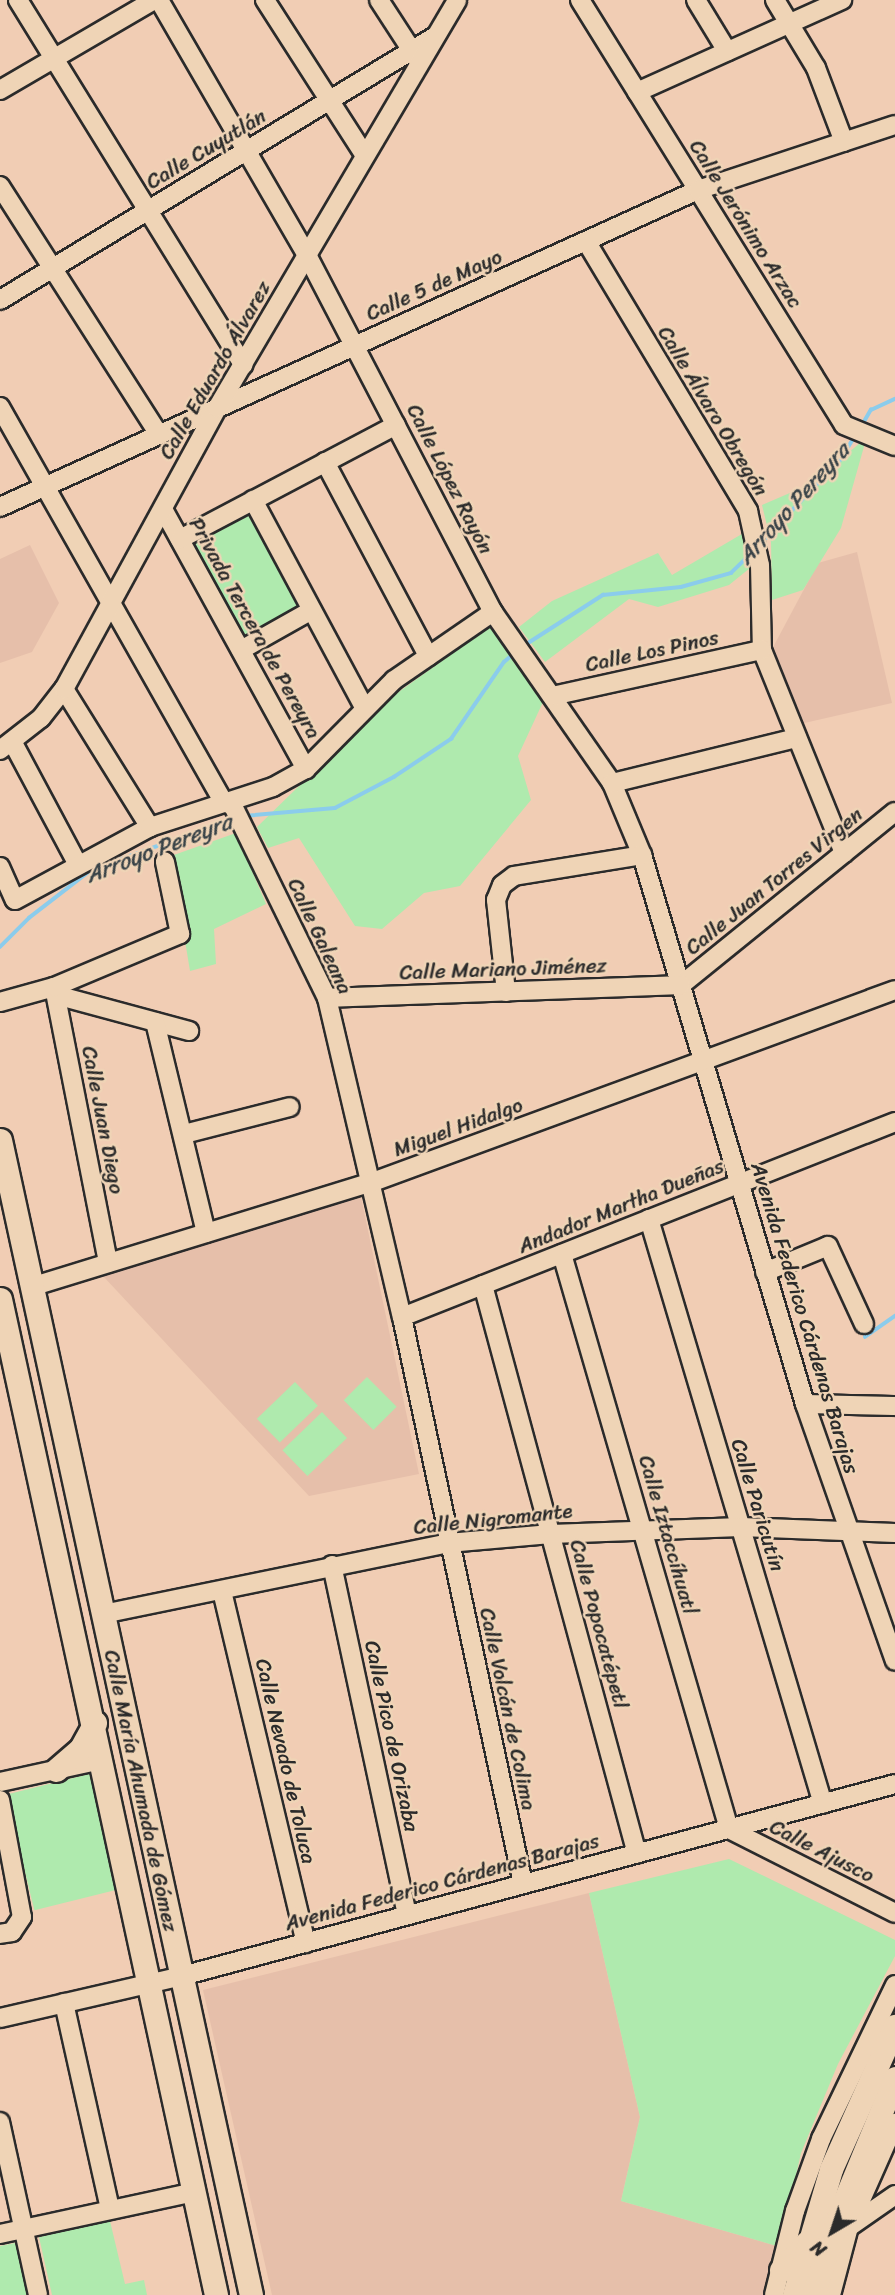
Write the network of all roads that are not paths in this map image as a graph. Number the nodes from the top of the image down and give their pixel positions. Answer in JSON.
{"nodes":[{"id":1,"x":18,"y":0,"type":"edge"},
{"id":2,"x":156,"y":0,"type":"edge"},
{"id":3,"x":265,"y":0,"type":"edge"},
{"id":4,"x":379,"y":0,"type":"edge"},
{"id":5,"x":457,"y":0,"type":"edge"},
{"id":6,"x":696,"y":0,"type":"edge"},
{"id":7,"x":775,"y":0,"type":"edge"},
{"id":8,"x":842,"y":0,"type":"edge"},
{"id":9,"x":584,"y":1,"type":"edge"},
{"id":10,"x":789,"y":23,"type":"junction"},
{"id":11,"x":727,"y":51,"type":"junction"},
{"id":12,"x":416,"y":57,"type":"junction"},
{"id":13,"x":54,"y":58,"type":"junction"},
{"id":14,"x":0,"y":90,"type":"edge"},
{"id":15,"x":637,"y":92,"type":"junction"},
{"id":16,"x":329,"y":100,"type":"junction"},
{"id":17,"x":895,"y":125,"type":"edge"},
{"id":18,"x":844,"y":142,"type":"junction"},
{"id":19,"x":248,"y":149,"type":"junction"},
{"id":20,"x":365,"y":156,"type":"junction"},
{"id":21,"x":0,"y":186,"type":"edge"},
{"id":22,"x":698,"y":190,"type":"junction"},
{"id":23,"x":148,"y":210,"type":"junction"},
{"id":24,"x":586,"y":241,"type":"junction"},
{"id":25,"x":307,"y":254,"type":"junction"},
{"id":26,"x":52,"y":268,"type":"junction"},
{"id":27,"x":0,"y":300,"type":"edge"},
{"id":28,"x":355,"y":346,"type":"junction"},
{"id":29,"x":243,"y":365,"type":"junction"},
{"id":30,"x":0,"y":407,"type":"edge"},
{"id":31,"x":217,"y":408,"type":"junction"},
{"id":32,"x":396,"y":425,"type":"junction"},
{"id":33,"x":159,"y":435,"type":"junction"},
{"id":34,"x":895,"y":446,"type":"edge"},
{"id":35,"x":325,"y":462,"type":"junction"},
{"id":36,"x":44,"y":487,"type":"junction"},
{"id":37,"x":253,"y":500,"type":"junction"},
{"id":38,"x":0,"y":507,"type":"edge"},
{"id":39,"x":163,"y":509,"type":"junction"},
{"id":40,"x":180,"y":539,"type":"junction"},
{"id":41,"x":112,"y":602,"type":"junction"},
{"id":42,"x":312,"y":610,"type":"junction"},
{"id":43,"x":493,"y":612,"type":"junction"},
{"id":44,"x":241,"y":650,"type":"junction"},
{"id":45,"x":762,"y":650,"type":"junction"},
{"id":46,"x":428,"y":656,"type":"junction"},
{"id":47,"x":64,"y":689,"type":"junction"},
{"id":48,"x":552,"y":696,"type":"junction"},
{"id":49,"x":365,"y":707,"type":"junction"},
{"id":50,"x":796,"y":738,"type":"junction"},
{"id":51,"x":7,"y":747,"type":"edge"},
{"id":52,"x":306,"y":769,"type":"junction"},
{"id":53,"x":612,"y":783,"type":"junction"},
{"id":54,"x":228,"y":804,"type":"junction"},
{"id":55,"x":895,"y":812,"type":"edge"},
{"id":56,"x":150,"y":827,"type":"junction"},
{"id":57,"x":844,"y":853,"type":"junction"},
{"id":58,"x":642,"y":855,"type":"junction"},
{"id":59,"x":165,"y":862,"type":"dead end"},
{"id":60,"x":77,"y":863,"type":"junction"},
{"id":61,"x":0,"y":867,"type":"edge"},
{"id":62,"x":681,"y":985,"type":"junction"},
{"id":63,"x":895,"y":990,"type":"edge"},
{"id":64,"x":55,"y":991,"type":"junction"},
{"id":65,"x":506,"y":992,"type":"junction"},
{"id":66,"x":327,"y":998,"type":"junction"},
{"id":67,"x":0,"y":1002,"type":"edge"},
{"id":68,"x":155,"y":1022,"type":"junction"},
{"id":69,"x":188,"y":1031,"type":"dead end"},
{"id":70,"x":704,"y":1060,"type":"junction"},
{"id":71,"x":290,"y":1107,"type":"dead end"},
{"id":72,"x":895,"y":1122,"type":"edge"},
{"id":73,"x":184,"y":1134,"type":"junction"},
{"id":74,"x":0,"y":1140,"type":"edge"},
{"id":75,"x":370,"y":1183,"type":"junction"},
{"id":76,"x":740,"y":1184,"type":"junction"},
{"id":77,"x":649,"y":1219,"type":"junction"},
{"id":78,"x":206,"y":1233,"type":"junction"},
{"id":79,"x":562,"y":1254,"type":"junction"},
{"id":80,"x":108,"y":1263,"type":"junction"},
{"id":81,"x":765,"y":1272,"type":"junction"},
{"id":82,"x":483,"y":1285,"type":"junction"},
{"id":83,"x":31,"y":1287,"type":"junction"},
{"id":84,"x":0,"y":1297,"type":"edge"},
{"id":85,"x":402,"y":1317,"type":"junction"},
{"id":86,"x":864,"y":1324,"type":"dead end"},
{"id":87,"x":805,"y":1404,"type":"junction"},
{"id":88,"x":895,"y":1406,"type":"edge"},
{"id":89,"x":741,"y":1527,"type":"junction"},
{"id":90,"x":642,"y":1530,"type":"junction"},
{"id":91,"x":847,"y":1530,"type":"junction"},
{"id":92,"x":895,"y":1533,"type":"edge"},
{"id":93,"x":551,"y":1534,"type":"junction"},
{"id":94,"x":448,"y":1543,"type":"junction"},
{"id":95,"x":332,"y":1565,"type":"junction"},
{"id":96,"x":95,"y":1587,"type":"junction"},
{"id":97,"x":222,"y":1591,"type":"junction"},
{"id":98,"x":65,"y":1598,"type":"junction"},
{"id":99,"x":103,"y":1615,"type":"junction"},
{"id":100,"x":895,"y":1661,"type":"edge"},
{"id":101,"x":95,"y":1723,"type":"junction"},
{"id":102,"x":101,"y":1760,"type":"junction"},
{"id":103,"x":56,"y":1770,"type":"junction"},
{"id":104,"x":0,"y":1782,"type":"edge"},
{"id":105,"x":895,"y":1784,"type":"edge"},
{"id":106,"x":0,"y":1800,"type":"edge"},
{"id":107,"x":823,"y":1804,"type":"junction"},
{"id":108,"x":729,"y":1829,"type":"junction"},
{"id":109,"x":638,"y":1854,"type":"junction"},
{"id":110,"x":6,"y":1862,"type":"edge"},
{"id":111,"x":523,"y":1884,"type":"junction"},
{"id":112,"x":895,"y":1913,"type":"edge"},
{"id":113,"x":407,"y":1916,"type":"junction"},
{"id":114,"x":0,"y":1934,"type":"edge"},
{"id":115,"x":306,"y":1943,"type":"junction"},
{"id":116,"x":182,"y":1976,"type":"junction"},
{"id":117,"x":150,"y":1984,"type":"junction"},
{"id":118,"x":895,"y":1986,"type":"edge"},
{"id":119,"x":64,"y":2003,"type":"junction"},
{"id":120,"x":0,"y":2018,"type":"edge"},
{"id":121,"x":895,"y":2026,"type":"edge"},
{"id":122,"x":895,"y":2078,"type":"edge"},
{"id":123,"x":0,"y":2122,"type":"edge"},
{"id":124,"x":895,"y":2123,"type":"edge"},
{"id":125,"x":195,"y":2192,"type":"junction"},
{"id":126,"x":895,"y":2195,"type":"edge"},
{"id":127,"x":110,"y":2210,"type":"junction"},
{"id":128,"x":24,"y":2229,"type":"junction"},
{"id":129,"x":0,"y":2234,"type":"edge"},
{"id":130,"x":830,"y":2235,"type":"junction"},
{"id":131,"x":781,"y":2270,"type":"junction"},
{"id":132,"x":38,"y":2295,"type":"edge"},
{"id":133,"x":216,"y":2295,"type":"edge"},
{"id":134,"x":251,"y":2295,"type":"edge"},
{"id":135,"x":774,"y":2295,"type":"edge"},
{"id":136,"x":794,"y":2295,"type":"edge"},
{"id":137,"x":813,"y":2295,"type":"edge"},
{"id":138,"x":831,"y":2295,"type":"edge"}],
"edges":[{"from":1,"to":13,"type":"street"},
{"from":2,"to":13,"type":"street"},
{"from":2,"to":19,"type":"street","name":"Calle López Rayón"},
{"from":3,"to":16,"type":"street"},
{"from":4,"to":12,"type":"street"},
{"from":5,"to":12,"type":"street","name":"Calle Cuyutlán"},
{"from":6,"to":11,"type":"street"},
{"from":7,"to":10,"type":"street"},
{"from":8,"to":10,"type":"street"},
{"from":9,"to":15,"type":"street","name":"Calle Jerónimo Arzac"},
{"from":10,"to":11,"type":"street"},
{"from":10,"to":18,"type":"street"},
{"from":11,"to":15,"type":"street"},
{"from":12,"to":16,"type":"street","name":"Calle Cuyutlán"},
{"from":12,"to":20,"type":"street","name":"Calle Eduardo Álvarez"},
{"from":13,"to":14,"type":"street"},
{"from":13,"to":23,"type":"street"},
{"from":15,"to":22,"type":"street","name":"Calle Jerónimo Arzac"},
{"from":16,"to":19,"type":"street","name":"Calle Cuyutlán"},
{"from":16,"to":20,"type":"street"},
{"from":17,"to":18,"type":"street","name":"Calle 5 de Mayo"},
{"from":18,"to":22,"type":"street","name":"Calle 5 de Mayo"},
{"from":19,"to":23,"type":"street","name":"Calle Cuyutlán"},
{"from":19,"to":25,"type":"street","name":"Calle López Rayón"},
{"from":20,"to":25,"type":"street","name":"Calle Eduardo Álvarez"},
{"from":21,"to":26,"type":"street"},
{"from":22,"to":24,"type":"street","name":"Calle 5 de Mayo"},
{"from":22,"to":34,"type":"street","name":"Calle Jerónimo Arzac"},
{"from":23,"to":26,"type":"street","name":"Calle Cuyutlán"},
{"from":23,"to":29,"type":"street"},
{"from":24,"to":28,"type":"street","name":"Calle 5 de Mayo"},
{"from":24,"to":45,"type":"street","name":"Calle Álvaro Obregón"},
{"from":25,"to":28,"type":"street","name":"Calle López Rayón"},
{"from":25,"to":29,"type":"street","name":"Calle Eduardo Álvarez"},
{"from":26,"to":27,"type":"street","name":"Calle Cuyutlán"},
{"from":26,"to":33,"type":"street"},
{"from":28,"to":31,"type":"street","name":"Calle 5 de Mayo"},
{"from":28,"to":32,"type":"street","name":"Calle López Rayón"},
{"from":29,"to":31,"type":"street","name":"Calle Eduardo Álvarez"},
{"from":30,"to":36,"type":"street","name":"Calle Galeana"},
{"from":31,"to":33,"type":"street","name":"Calle 5 de Mayo"},
{"from":31,"to":39,"type":"street","name":"Calle Eduardo Álvarez"},
{"from":32,"to":35,"type":"street"},
{"from":32,"to":43,"type":"street","name":"Calle López Rayón"},
{"from":33,"to":36,"type":"street","name":"Calle 5 de Mayo"},
{"from":35,"to":37,"type":"street"},
{"from":35,"to":46,"type":"street"},
{"from":36,"to":38,"type":"street","name":"Calle 5 de Mayo"},
{"from":36,"to":41,"type":"street","name":"Calle Galeana"},
{"from":37,"to":40,"type":"street"},
{"from":37,"to":42,"type":"street"},
{"from":39,"to":40,"type":"street","name":"Privada Tercera de Pereyra"},
{"from":39,"to":41,"type":"street","name":"Calle Eduardo Álvarez"},
{"from":40,"to":44,"type":"street","name":"Privada Tercera de Pereyra"},
{"from":41,"to":47,"type":"street","name":"Calle Eduardo Álvarez"},
{"from":41,"to":54,"type":"street","name":"Calle Galeana"},
{"from":42,"to":44,"type":"street"},
{"from":42,"to":49,"type":"street"},
{"from":43,"to":46,"type":"street"},
{"from":43,"to":48,"type":"street","name":"Calle López Rayón"},
{"from":44,"to":52,"type":"street","name":"Privada Tercera de Pereyra"},
{"from":45,"to":48,"type":"street","name":"Calle Los Pinos"},
{"from":45,"to":50,"type":"street","name":"Calle Álvaro Obregón"},
{"from":46,"to":49,"type":"street"},
{"from":47,"to":51,"type":"street","name":"Calle Eduardo Álvarez"},
{"from":47,"to":56,"type":"street"},
{"from":48,"to":53,"type":"street","name":"Calle López Rayón"},
{"from":49,"to":52,"type":"street"},
{"from":50,"to":53,"type":"street"},
{"from":50,"to":57,"type":"street","name":"Calle Álvaro Obregón"},
{"from":51,"to":60,"type":"street"},
{"from":52,"to":54,"type":"street"},
{"from":53,"to":58,"type":"street","name":"Calle López Rayón"},
{"from":54,"to":56,"type":"street"},
{"from":54,"to":66,"type":"street","name":"Calle Galeana"},
{"from":55,"to":57,"type":"street","name":"Calle Juan Torres Virgen"},
{"from":56,"to":60,"type":"street"},
{"from":57,"to":62,"type":"street","name":"Calle Juan Torres Virgen"},
{"from":58,"to":62,"type":"street","name":"Calle López Rayón"},
{"from":58,"to":65,"type":"street"},
{"from":59,"to":64,"type":"street"},
{"from":60,"to":61,"type":"street"},
{"from":62,"to":65,"type":"street","name":"Calle Mariano Jiménez"},
{"from":62,"to":70,"type":"street","name":"Avenida Federico Cárdenas Barajas"},
{"from":63,"to":70,"type":"street","name":"Miguel Hidalgo"},
{"from":64,"to":67,"type":"street"},
{"from":64,"to":68,"type":"street"},
{"from":64,"to":80,"type":"street","name":"Calle Juan Diego"},
{"from":65,"to":66,"type":"street","name":"Calle Mariano Jiménez"},
{"from":66,"to":75,"type":"street","name":"Calle Galeana"},
{"from":68,"to":69,"type":"street"},
{"from":68,"to":73,"type":"street"},
{"from":70,"to":75,"type":"street","name":"Miguel Hidalgo"},
{"from":70,"to":76,"type":"street","name":"Avenida Federico Cárdenas Barajas"},
{"from":71,"to":73,"type":"street"},
{"from":72,"to":76,"type":"street","name":"Andador Martha Dueñas"},
{"from":73,"to":78,"type":"street"},
{"from":74,"to":83,"type":"main road","name":"Calle María Ahumada de Gómez"},
{"from":75,"to":78,"type":"street","name":"Miguel Hidalgo"},
{"from":75,"to":85,"type":"street","name":"Calle Galeana"},
{"from":76,"to":77,"type":"street","name":"Andador Martha Dueñas"},
{"from":76,"to":81,"type":"street","name":"Avenida Federico Cárdenas Barajas"},
{"from":77,"to":79,"type":"street","name":"Andador Martha Dueñas"},
{"from":77,"to":89,"type":"street","name":"Calle Paricutín"},
{"from":78,"to":80,"type":"street","name":"Miguel Hidalgo"},
{"from":79,"to":82,"type":"street","name":"Andador Martha Dueñas"},
{"from":79,"to":90,"type":"street","name":"Calle Iztaccíhuatl"},
{"from":80,"to":83,"type":"street","name":"Miguel Hidalgo"},
{"from":81,"to":86,"type":"street"},
{"from":81,"to":87,"type":"street","name":"Avenida Federico Cárdenas Barajas"},
{"from":82,"to":85,"type":"street","name":"Andador Martha Dueñas"},
{"from":82,"to":93,"type":"street","name":"Calle Popocatépetl"},
{"from":83,"to":84,"type":"main road"},
{"from":83,"to":96,"type":"main road","name":"Calle María Ahumada de Gómez"},
{"from":84,"to":98,"type":"main road","name":"Calle María Ahumada de Gómez"},
{"from":85,"to":94,"type":"street","name":"Calle Galeana"},
{"from":87,"to":88,"type":"street"},
{"from":87,"to":91,"type":"street","name":"Avenida Federico Cárdenas Barajas"},
{"from":89,"to":90,"type":"street","name":"Calle Nigromante"},
{"from":89,"to":91,"type":"street","name":"Calle Nigromante"},
{"from":89,"to":107,"type":"street","name":"Calle Paricutín"},
{"from":90,"to":93,"type":"street","name":"Calle Nigromante"},
{"from":90,"to":108,"type":"street","name":"Calle Iztaccíhuatl"},
{"from":91,"to":92,"type":"street","name":"Calle Nigromante"},
{"from":91,"to":100,"type":"street","name":"Avenida Federico Cárdenas Barajas"},
{"from":93,"to":94,"type":"street","name":"Calle Nigromante"},
{"from":93,"to":109,"type":"street","name":"Calle Popocatépetl"},
{"from":94,"to":95,"type":"street","name":"Calle Nigromante"},
{"from":94,"to":111,"type":"street","name":"Calle Volcán de Colima"},
{"from":95,"to":97,"type":"street","name":"Calle Nigromante"},
{"from":95,"to":113,"type":"street","name":"Calle Pico de Orizaba"},
{"from":96,"to":98,"type":"main road"},
{"from":96,"to":99,"type":"main road","name":"Calle María Ahumada de Gómez"},
{"from":97,"to":99,"type":"street","name":"Calle Nigromante"},
{"from":97,"to":115,"type":"street","name":"Calle Nevado de Toluca"},
{"from":98,"to":101,"type":"main road","name":"Calle María Ahumada de Gómez"},
{"from":99,"to":116,"type":"main road","name":"Calle María Ahumada de Gómez"},
{"from":101,"to":102,"type":"main road","name":"Calle María Ahumada de Gómez"},
{"from":101,"to":103,"type":"main road"},
{"from":102,"to":103,"type":"street"},
{"from":102,"to":117,"type":"main road","name":"Calle María Ahumada de Gómez"},
{"from":103,"to":104,"type":"street"},
{"from":105,"to":107,"type":"street","name":"Avenida Federico Cárdenas Barajas"},
{"from":106,"to":110,"type":"street"},
{"from":107,"to":108,"type":"street","name":"Avenida Federico Cárdenas Barajas"},
{"from":108,"to":109,"type":"street","name":"Avenida Federico Cárdenas Barajas"},
{"from":108,"to":112,"type":"street","name":"Calle Ajusco"},
{"from":109,"to":111,"type":"street","name":"Avenida Federico Cárdenas Barajas"},
{"from":110,"to":114,"type":"street"},
{"from":111,"to":113,"type":"street","name":"Avenida Federico Cárdenas Barajas"},
{"from":113,"to":115,"type":"street","name":"Avenida Federico Cárdenas Barajas"},
{"from":115,"to":116,"type":"street","name":"Avenida Federico Cárdenas Barajas"},
{"from":116,"to":117,"type":"street","name":"Avenida Federico Cárdenas Barajas"},
{"from":116,"to":134,"type":"main road","name":"Calle María Ahumada de Gómez"},
{"from":117,"to":119,"type":"street","name":"Avenida Federico Cárdenas Barajas"},
{"from":117,"to":125,"type":"main road","name":"Calle María Ahumada de Gómez"},
{"from":118,"to":131,"type":"street"},
{"from":119,"to":120,"type":"street","name":"Avenida Federico Cárdenas Barajas"},
{"from":119,"to":127,"type":"street"},
{"from":121,"to":130,"type":"main road"},
{"from":122,"to":130,"type":"main road"},
{"from":123,"to":128,"type":"street"},
{"from":124,"to":130,"type":"street"},
{"from":125,"to":127,"type":"street"},
{"from":125,"to":133,"type":"main road","name":"Calle María Ahumada de Gómez"},
{"from":126,"to":130,"type":"street"},
{"from":127,"to":128,"type":"street"},
{"from":128,"to":129,"type":"street"},
{"from":128,"to":132,"type":"street"},
{"from":130,"to":131,"type":"main road"},
{"from":130,"to":136,"type":"main road"},
{"from":130,"to":137,"type":"main road"},
{"from":130,"to":138,"type":"street"},
{"from":131,"to":135,"type":"street"}]}
